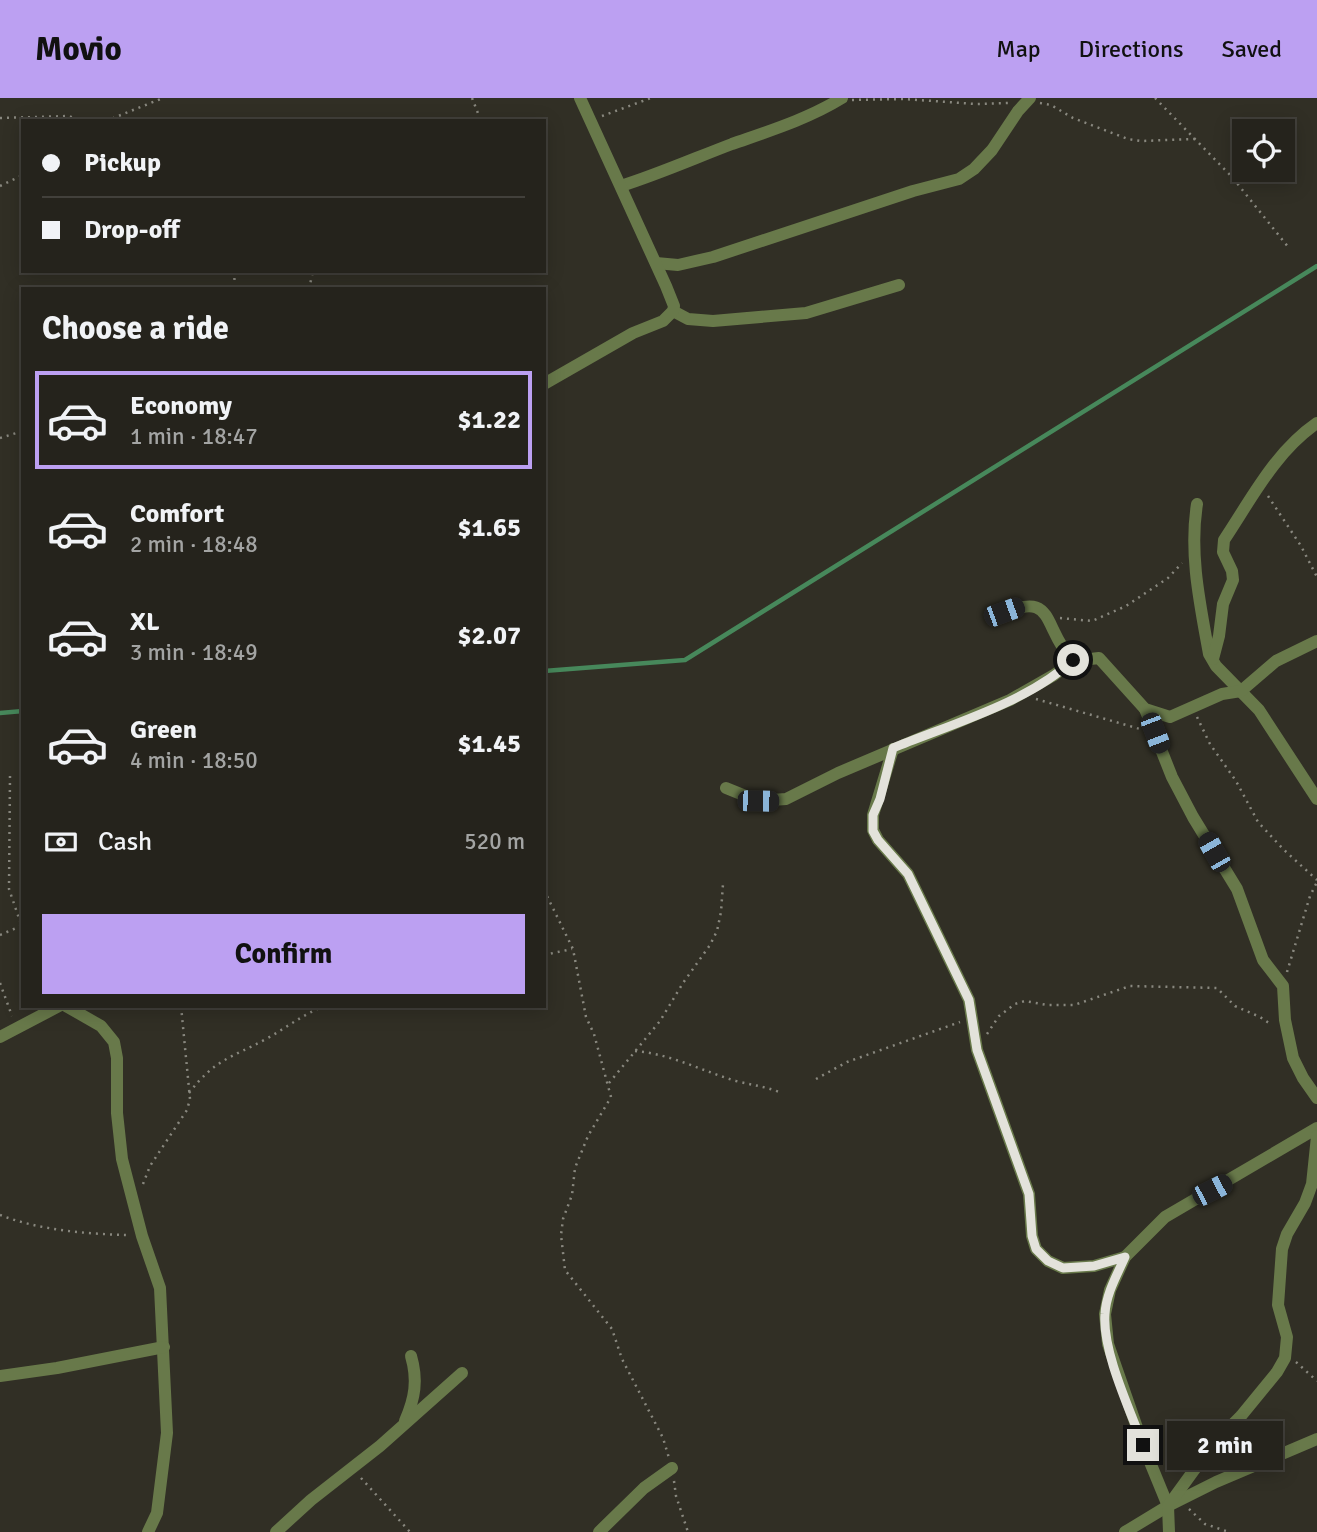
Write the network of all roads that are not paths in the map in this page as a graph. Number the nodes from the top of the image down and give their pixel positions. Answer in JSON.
{"nodes":[{"id":1,"x":580,"y":98,"type":"edge"},
{"id":2,"x":841,"y":99,"type":"edge"},
{"id":3,"x":1029,"y":99,"type":"edge"},
{"id":4,"x":621,"y":186,"type":"junction"},
{"id":5,"x":656,"y":263,"type":"junction"},
{"id":6,"x":899,"y":285,"type":"dead end"},
{"id":7,"x":673,"y":311,"type":"junction"},
{"id":8,"x":546,"y":383,"type":"edge"},
{"id":9,"x":1317,"y":422,"type":"edge"},
{"id":10,"x":1197,"y":504,"type":"dead end"},
{"id":11,"x":993,"y":618,"type":"dead end"},
{"id":12,"x":1317,"y":641,"type":"edge"},
{"id":13,"x":1073,"y":660,"type":"junction"},
{"id":14,"x":1212,"y":660,"type":"junction"},
{"id":15,"x":1241,"y":691,"type":"junction"},
{"id":16,"x":1145,"y":709,"type":"junction"},
{"id":17,"x":893,"y":748,"type":"junction"},
{"id":18,"x":726,"y":788,"type":"dead end"},
{"id":19,"x":1317,"y":799,"type":"edge"},
{"id":20,"x":55,"y":1008,"type":"edge"},
{"id":21,"x":70,"y":1008,"type":"edge"},
{"id":22,"x":0,"y":1037,"type":"edge"},
{"id":23,"x":1317,"y":1098,"type":"edge"},
{"id":24,"x":1317,"y":1128,"type":"edge"},
{"id":25,"x":1317,"y":1136,"type":"edge"},
{"id":26,"x":1125,"y":1257,"type":"junction"},
{"id":27,"x":164,"y":1347,"type":"junction"},
{"id":28,"x":411,"y":1356,"type":"dead end"},
{"id":29,"x":462,"y":1373,"type":"dead end"},
{"id":30,"x":0,"y":1376,"type":"edge"},
{"id":31,"x":403,"y":1425,"type":"junction"},
{"id":32,"x":1317,"y":1439,"type":"edge"},
{"id":33,"x":672,"y":1468,"type":"road end"},
{"id":34,"x":1174,"y":1503,"type":"junction"},
{"id":35,"x":148,"y":1532,"type":"edge"},
{"id":36,"x":276,"y":1532,"type":"edge"},
{"id":37,"x":599,"y":1532,"type":"edge"},
{"id":38,"x":1125,"y":1532,"type":"edge"},
{"id":39,"x":1169,"y":1532,"type":"edge"}],
"edges":[{"from":1,"to":4,"type":"street"},
{"from":2,"to":4,"type":"street"},
{"from":3,"to":5,"type":"street"},
{"from":4,"to":5,"type":"street"},
{"from":5,"to":7,"type":"street"},
{"from":6,"to":7,"type":"street"},
{"from":7,"to":8,"type":"street"},
{"from":9,"to":14,"type":"street"},
{"from":10,"to":14,"type":"street"},
{"from":11,"to":13,"type":"street"},
{"from":12,"to":15,"type":"street"},
{"from":13,"to":16,"type":"street"},
{"from":13,"to":17,"type":"street"},
{"from":14,"to":15,"type":"street"},
{"from":15,"to":16,"type":"street"},
{"from":15,"to":19,"type":"street"},
{"from":16,"to":23,"type":"street"},
{"from":17,"to":18,"type":"street"},
{"from":17,"to":26,"type":"street"},
{"from":20,"to":22,"type":"street"},
{"from":21,"to":27,"type":"street"},
{"from":24,"to":26,"type":"street"},
{"from":25,"to":34,"type":"street"},
{"from":26,"to":34,"type":"street"},
{"from":27,"to":30,"type":"street"},
{"from":27,"to":35,"type":"street"},
{"from":28,"to":31,"type":"street"},
{"from":29,"to":31,"type":"street"},
{"from":31,"to":36,"type":"street"},
{"from":32,"to":34,"type":"street"},
{"from":33,"to":37,"type":"street"},
{"from":34,"to":38,"type":"street"},
{"from":34,"to":39,"type":"street"}]}
